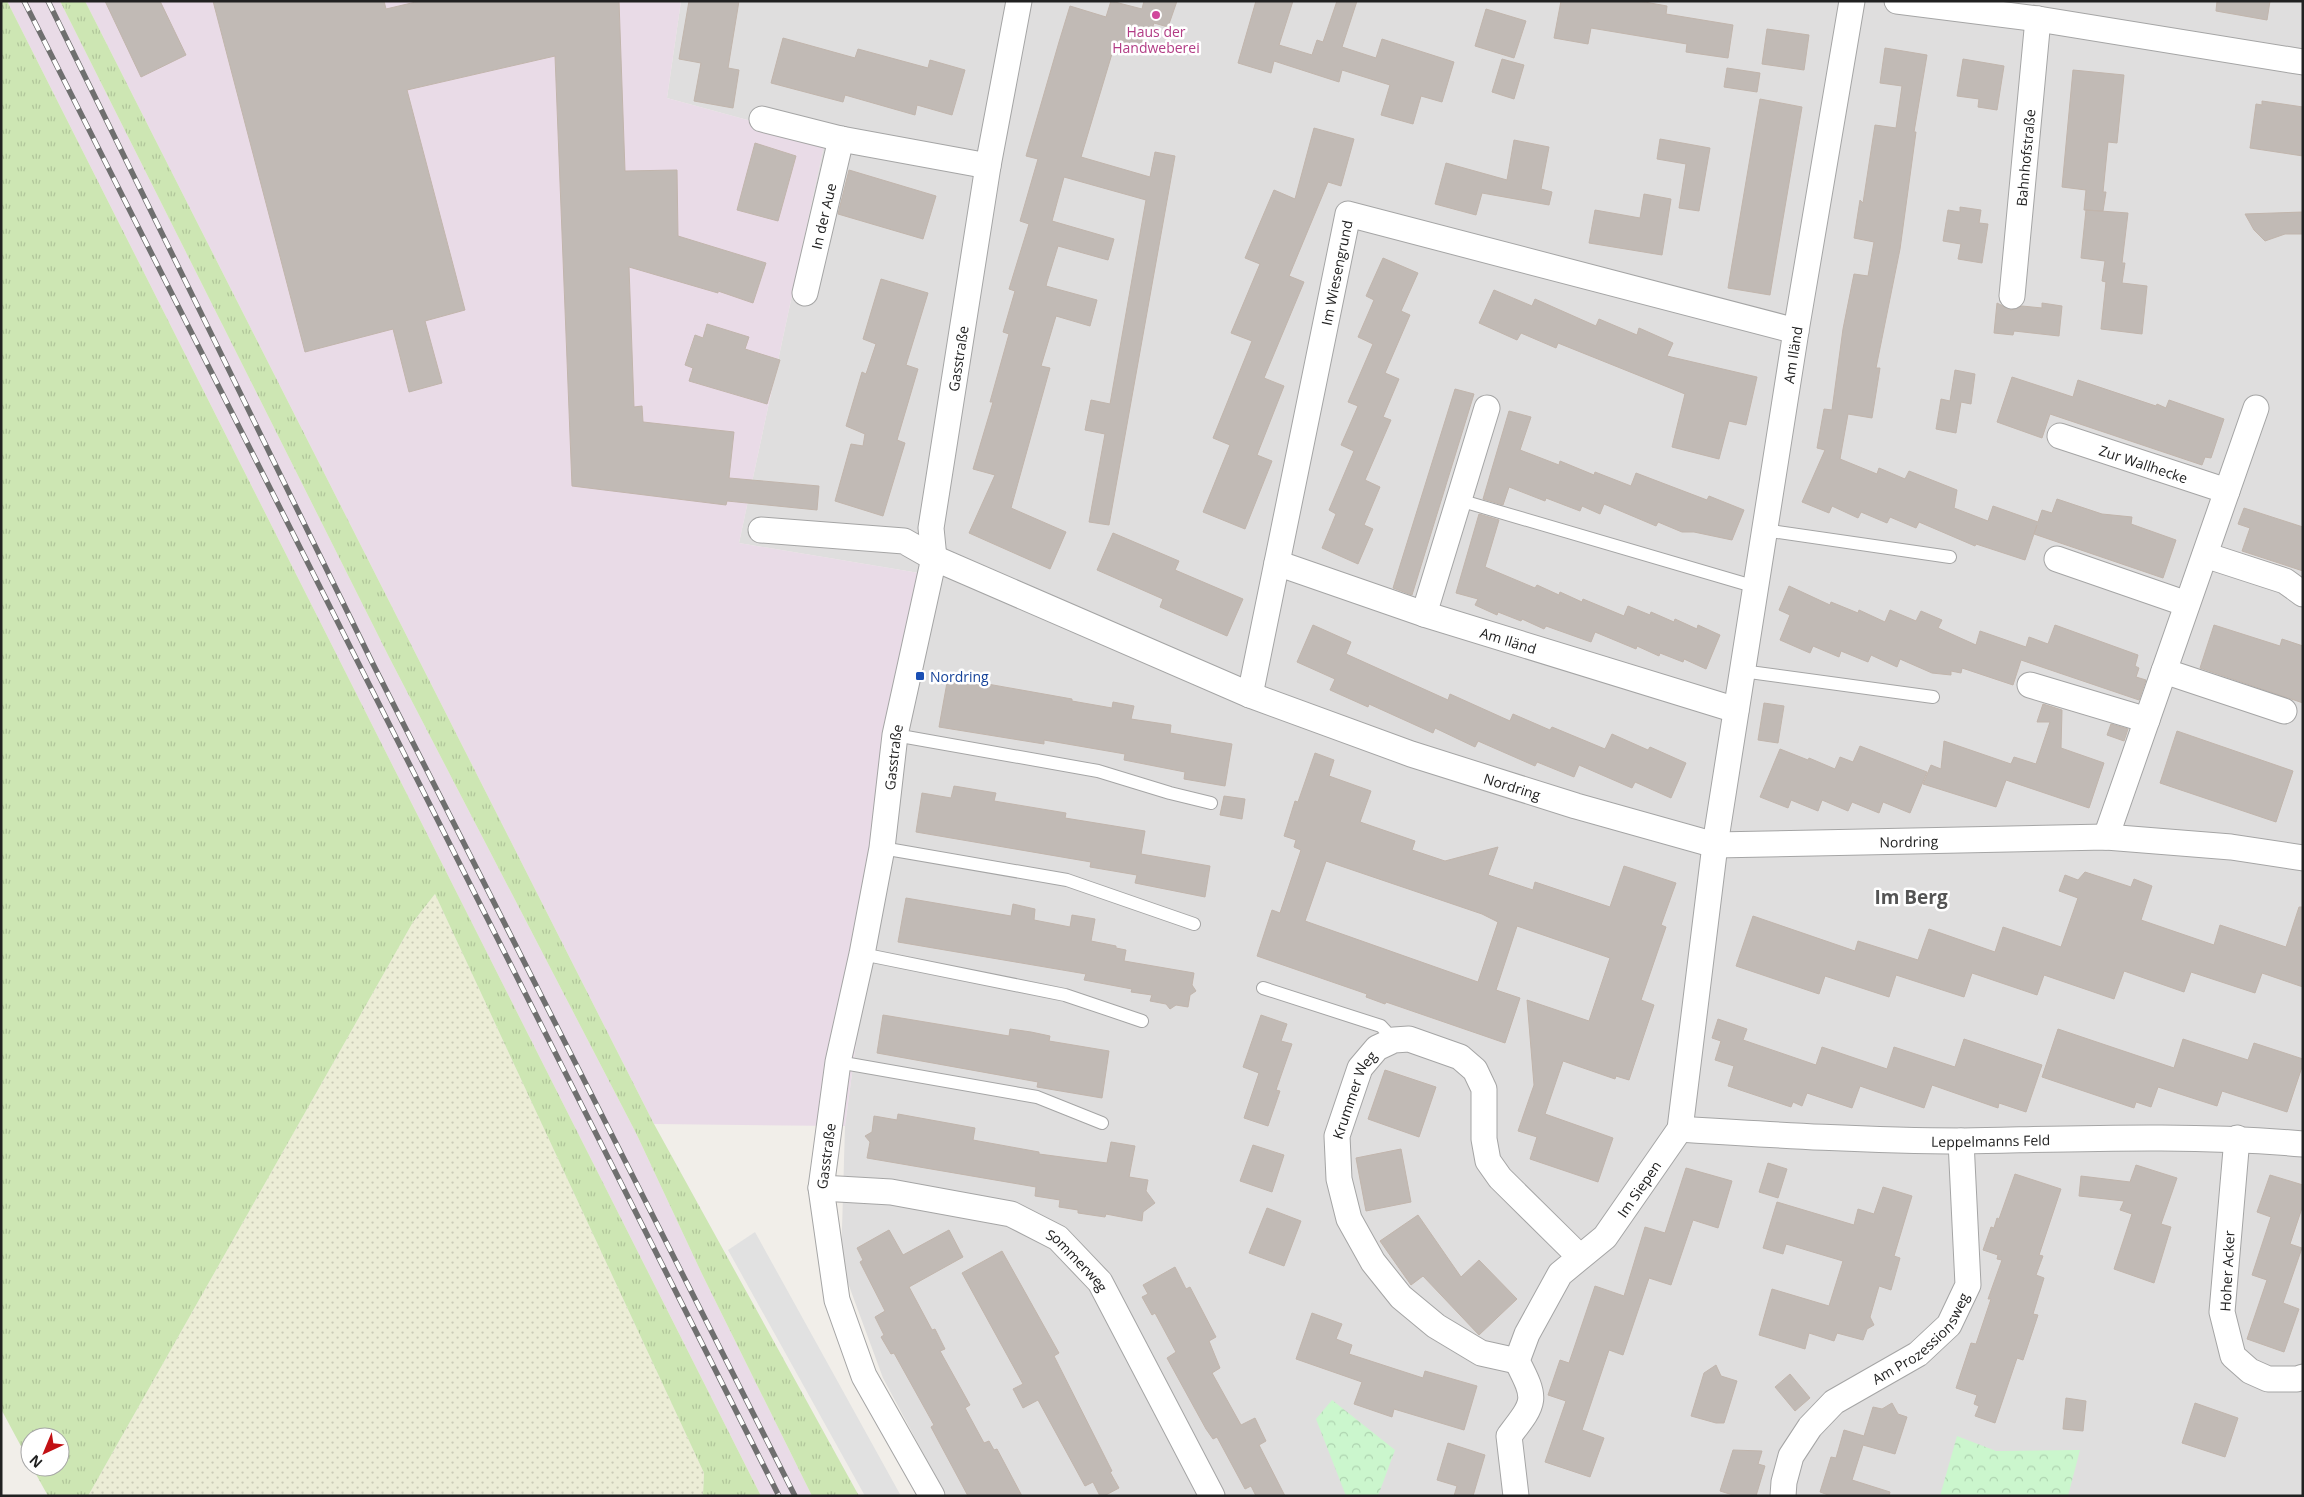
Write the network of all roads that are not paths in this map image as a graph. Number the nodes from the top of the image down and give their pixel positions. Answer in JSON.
{"nodes":[{"id":1,"x":1019,"y":1,"type":"edge"},
{"id":2,"x":1852,"y":1,"type":"edge"},
{"id":3,"x":1897,"y":1,"type":"edge"},
{"id":4,"x":2038,"y":19,"type":"junction"},
{"id":5,"x":2303,"y":62,"type":"edge"},
{"id":6,"x":762,"y":119,"type":"dead end"},
{"id":7,"x":841,"y":139,"type":"junction"},
{"id":8,"x":988,"y":166,"type":"junction"},
{"id":9,"x":805,"y":293,"type":"dead end"},
{"id":10,"x":2012,"y":296,"type":"dead end"},
{"id":11,"x":1796,"y":331,"type":"junction"},
{"id":12,"x":1487,"y":408,"type":"dead end"},
{"id":13,"x":2256,"y":408,"type":"dead end"},
{"id":14,"x":2060,"y":436,"type":"dead end"},
{"id":15,"x":2227,"y":491,"type":"junction"},
{"id":16,"x":1459,"y":500,"type":"junction"},
{"id":17,"x":761,"y":530,"type":"dead end"},
{"id":18,"x":1764,"y":530,"type":"junction"},
{"id":19,"x":2204,"y":555,"type":"junction"},
{"id":20,"x":1950,"y":557,"type":"dead end"},
{"id":21,"x":934,"y":558,"type":"junction"},
{"id":22,"x":2057,"y":559,"type":"dead end"},
{"id":23,"x":1277,"y":563,"type":"junction"},
{"id":24,"x":1756,"y":587,"type":"junction"},
{"id":25,"x":2303,"y":594,"type":"edge"},
{"id":26,"x":2187,"y":604,"type":"junction"},
{"id":27,"x":1424,"y":614,"type":"junction"},
{"id":28,"x":1742,"y":670,"type":"junction"},
{"id":29,"x":2164,"y":671,"type":"junction"},
{"id":30,"x":2030,"y":685,"type":"dead end"},
{"id":31,"x":1250,"y":696,"type":"junction"},
{"id":32,"x":1933,"y":697,"type":"dead end"},
{"id":33,"x":1736,"y":710,"type":"junction"},
{"id":34,"x":2284,"y":711,"type":"dead end"},
{"id":35,"x":2147,"y":720,"type":"junction"},
{"id":36,"x":895,"y":735,"type":"junction"},
{"id":37,"x":1211,"y":803,"type":"dead end"},
{"id":38,"x":2106,"y":837,"type":"junction"},
{"id":39,"x":1715,"y":845,"type":"junction"},
{"id":40,"x":882,"y":848,"type":"junction"},
{"id":41,"x":2303,"y":858,"type":"edge"},
{"id":42,"x":1194,"y":924,"type":"dead end"},
{"id":43,"x":862,"y":954,"type":"junction"},
{"id":44,"x":1263,"y":988,"type":"dead end"},
{"id":45,"x":1142,"y":1021,"type":"dead end"},
{"id":46,"x":1394,"y":1040,"type":"junction"},
{"id":47,"x":838,"y":1062,"type":"junction"},
{"id":48,"x":1102,"y":1122,"type":"dead end"},
{"id":49,"x":1680,"y":1129,"type":"junction"},
{"id":50,"x":2237,"y":1138,"type":"junction"},
{"id":51,"x":1961,"y":1140,"type":"junction"},
{"id":52,"x":2303,"y":1144,"type":"edge"},
{"id":53,"x":821,"y":1188,"type":"junction"},
{"id":54,"x":1580,"y":1257,"type":"junction"},
{"id":55,"x":1517,"y":1361,"type":"junction"},
{"id":56,"x":2303,"y":1377,"type":"edge"},
{"id":57,"x":932,"y":1496,"type":"edge"},
{"id":58,"x":1212,"y":1496,"type":"edge"},
{"id":59,"x":1516,"y":1496,"type":"edge"},
{"id":60,"x":1784,"y":1496,"type":"edge"}],
"edges":[{"from":1,"to":8,"type":"street","name":"Gasstraße"},
{"from":2,"to":11,"type":"street","name":"Am Iländ"},
{"from":3,"to":4,"type":"street"},
{"from":4,"to":5,"type":"street"},
{"from":4,"to":10,"type":"street","name":"Bahnhofstraße"},
{"from":6,"to":7,"type":"street"},
{"from":7,"to":8,"type":"street"},
{"from":7,"to":9,"type":"street","name":"In der Aue"},
{"from":8,"to":21,"type":"street","name":"Gasstraße"},
{"from":11,"to":18,"type":"street","name":"Am Iländ"},
{"from":11,"to":23,"type":"street","name":"Im Wiesengrund"},
{"from":12,"to":16,"type":"street"},
{"from":13,"to":15,"type":"street"},
{"from":14,"to":15,"type":"street","name":"Zur Wallhecke"},
{"from":15,"to":19,"type":"street"},
{"from":16,"to":24,"type":"lane"},
{"from":16,"to":27,"type":"street"},
{"from":17,"to":21,"type":"street","name":"Nordring"},
{"from":18,"to":20,"type":"lane"},
{"from":18,"to":24,"type":"street","name":"Am Iländ"},
{"from":19,"to":25,"type":"street"},
{"from":19,"to":26,"type":"street"},
{"from":21,"to":31,"type":"street","name":"Nordring"},
{"from":21,"to":36,"type":"street","name":"Gasstraße"},
{"from":22,"to":26,"type":"street"},
{"from":23,"to":27,"type":"street","name":"Am Iländ"},
{"from":23,"to":31,"type":"street","name":"Im Wiesengrund"},
{"from":24,"to":28,"type":"street","name":"Am Iländ"},
{"from":26,"to":29,"type":"street"},
{"from":27,"to":33,"type":"street","name":"Am Iländ"},
{"from":28,"to":32,"type":"lane"},
{"from":28,"to":33,"type":"street","name":"Am Iländ"},
{"from":29,"to":34,"type":"street"},
{"from":29,"to":35,"type":"street"},
{"from":30,"to":35,"type":"street"},
{"from":31,"to":39,"type":"street","name":"Nordring"},
{"from":33,"to":39,"type":"street","name":"Am Iländ"},
{"from":35,"to":38,"type":"street"},
{"from":36,"to":37,"type":"lane"},
{"from":36,"to":40,"type":"street","name":"Gasstraße"},
{"from":38,"to":39,"type":"street","name":"Nordring"},
{"from":38,"to":41,"type":"street","name":"Nordring"},
{"from":39,"to":49,"type":"street","name":"Im Siepen"},
{"from":40,"to":42,"type":"lane"},
{"from":40,"to":43,"type":"street","name":"Gasstraße"},
{"from":43,"to":45,"type":"lane"},
{"from":43,"to":47,"type":"street","name":"Gasstraße"},
{"from":44,"to":46,"type":"lane"},
{"from":46,"to":54,"type":"street","name":"Krummer Weg"},
{"from":46,"to":55,"type":"street","name":"Krummer Weg"},
{"from":47,"to":48,"type":"lane"},
{"from":47,"to":53,"type":"street","name":"Gasstraße"},
{"from":49,"to":51,"type":"street","name":"Leppelmanns Feld"},
{"from":49,"to":54,"type":"street","name":"Im Siepen"},
{"from":50,"to":51,"type":"street","name":"Leppelmanns Feld"},
{"from":50,"to":52,"type":"street","name":"Leppelmanns Feld"},
{"from":50,"to":56,"type":"street","name":"Hoher Acker"},
{"from":51,"to":60,"type":"street","name":"Am Prozessionsweg"},
{"from":53,"to":57,"type":"street","name":"Gasstraße"},
{"from":53,"to":58,"type":"street","name":"Sommerweg"},
{"from":54,"to":55,"type":"street","name":"Im Siepen"},
{"from":55,"to":59,"type":"street"}]}
